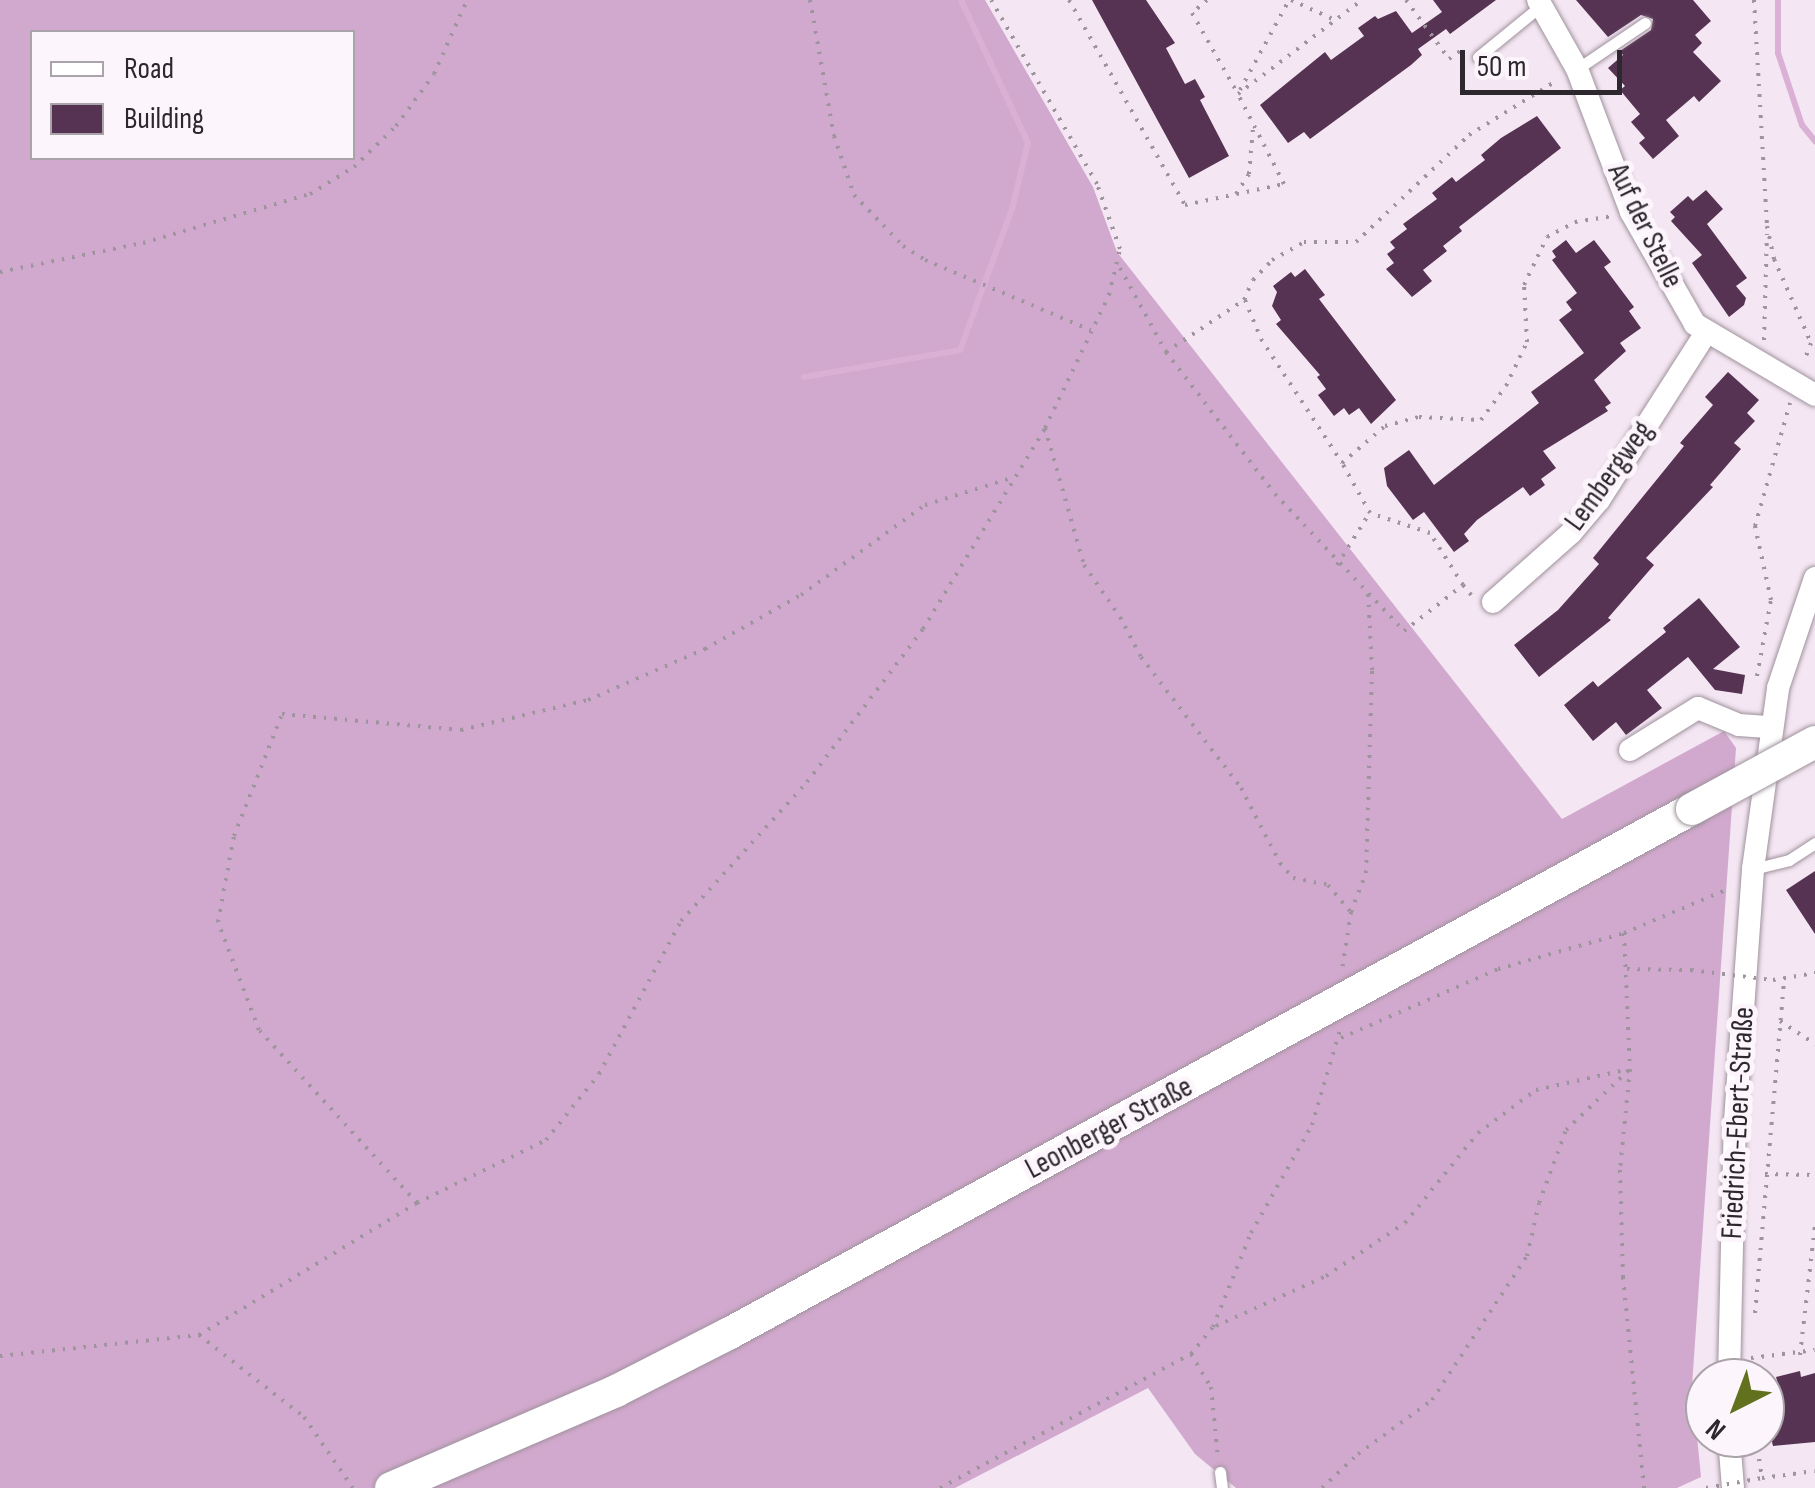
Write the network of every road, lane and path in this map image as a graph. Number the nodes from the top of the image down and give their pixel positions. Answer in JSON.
{"nodes":[{"id":1,"x":467,"y":0,"type":"edge"},
{"id":2,"x":810,"y":0,"type":"edge"},
{"id":3,"x":991,"y":0,"type":"edge"},
{"id":4,"x":1069,"y":0,"type":"edge"},
{"id":5,"x":1207,"y":0,"type":"edge"},
{"id":6,"x":1290,"y":0,"type":"edge"},
{"id":7,"x":1362,"y":0,"type":"edge"},
{"id":8,"x":1406,"y":0,"type":"edge"},
{"id":9,"x":1754,"y":0,"type":"edge"},
{"id":10,"x":1543,"y":2,"type":"edge"},
{"id":11,"x":1335,"y":20,"type":"junction"},
{"id":12,"x":1644,"y":23,"type":"dead end"},
{"id":13,"x":1476,"y":40,"type":"dead end"},
{"id":14,"x":1478,"y":58,"type":"dead end"},
{"id":15,"x":1577,"y":68,"type":"junction"},
{"id":16,"x":1238,"y":94,"type":"junction"},
{"id":17,"x":1253,"y":123,"type":"junction"},
{"id":18,"x":1236,"y":194,"type":"junction"},
{"id":19,"x":1631,"y":212,"type":"junction"},
{"id":20,"x":1767,"y":226,"type":"junction"},
{"id":21,"x":1119,"y":267,"type":"junction"},
{"id":22,"x":0,"y":272,"type":"edge"},
{"id":23,"x":1244,"y":300,"type":"junction"},
{"id":24,"x":1091,"y":330,"type":"junction"},
{"id":25,"x":1706,"y":334,"type":"junction"},
{"id":26,"x":1166,"y":352,"type":"junction"},
{"id":27,"x":1763,"y":367,"type":"junction"},
{"id":28,"x":1805,"y":389,"type":"edge"},
{"id":29,"x":1045,"y":428,"type":"junction"},
{"id":30,"x":1342,"y":463,"type":"junction"},
{"id":31,"x":1011,"y":478,"type":"junction"},
{"id":32,"x":1370,"y":514,"type":"junction"},
{"id":33,"x":1337,"y":564,"type":"junction"},
{"id":34,"x":1815,"y":578,"type":"edge"},
{"id":35,"x":1463,"y":586,"type":"junction"},
{"id":36,"x":1368,"y":591,"type":"junction"},
{"id":37,"x":1493,"y":602,"type":"joint"},
{"id":38,"x":1771,"y":727,"type":"junction"},
{"id":39,"x":1815,"y":742,"type":"edge"},
{"id":40,"x":1630,"y":750,"type":"dead end"},
{"id":41,"x":1815,"y":844,"type":"edge"},
{"id":42,"x":1754,"y":869,"type":"junction"},
{"id":43,"x":1732,"y":887,"type":"dead end"},
{"id":44,"x":1350,"y":912,"type":"junction"},
{"id":45,"x":1624,"y":933,"type":"junction"},
{"id":46,"x":1627,"y":969,"type":"junction"},
{"id":47,"x":1815,"y":972,"type":"edge"},
{"id":48,"x":1784,"y":979,"type":"junction"},
{"id":49,"x":1340,"y":1000,"type":"junction"},
{"id":50,"x":1780,"y":1021,"type":"junction"},
{"id":51,"x":1815,"y":1044,"type":"edge"},
{"id":52,"x":1630,"y":1069,"type":"junction"},
{"id":53,"x":1765,"y":1174,"type":"junction"},
{"id":54,"x":1815,"y":1175,"type":"edge"},
{"id":55,"x":418,"y":1203,"type":"junction"},
{"id":56,"x":1815,"y":1225,"type":"edge"},
{"id":57,"x":1754,"y":1321,"type":"dead end"},
{"id":58,"x":1213,"y":1327,"type":"junction"},
{"id":59,"x":199,"y":1336,"type":"junction"},
{"id":60,"x":1753,"y":1340,"type":"dead end"},
{"id":61,"x":1815,"y":1350,"type":"edge"},
{"id":62,"x":1191,"y":1354,"type":"junction"},
{"id":63,"x":1800,"y":1355,"type":"junction"},
{"id":64,"x":0,"y":1356,"type":"edge"},
{"id":65,"x":1729,"y":1358,"type":"edge"},
{"id":66,"x":1731,"y":1458,"type":"edge"},
{"id":67,"x":1759,"y":1458,"type":"edge"},
{"id":68,"x":1815,"y":1471,"type":"edge"},
{"id":69,"x":1220,"y":1472,"type":"joint"},
{"id":70,"x":1762,"y":1478,"type":"junction"},
{"id":71,"x":1773,"y":1479,"type":"junction"},
{"id":72,"x":353,"y":1488,"type":"edge"},
{"id":73,"x":391,"y":1488,"type":"edge"},
{"id":74,"x":940,"y":1488,"type":"edge"},
{"id":75,"x":1222,"y":1488,"type":"edge"},
{"id":76,"x":1322,"y":1488,"type":"edge"},
{"id":77,"x":1644,"y":1488,"type":"edge"},
{"id":78,"x":1706,"y":1488,"type":"edge"},
{"id":79,"x":1733,"y":1488,"type":"edge"},
{"id":80,"x":1777,"y":1488,"type":"edge"}],
"edges":[{"from":1,"to":22,"type":"path"},
{"from":2,"to":24,"type":"path"},
{"from":3,"to":21,"type":"path"},
{"from":4,"to":18,"type":"path"},
{"from":5,"to":16,"type":"path"},
{"from":6,"to":11,"type":"path"},
{"from":6,"to":16,"type":"path"},
{"from":7,"to":11,"type":"path"},
{"from":8,"to":13,"type":"path"},
{"from":9,"to":20,"type":"path"},
{"from":10,"to":14,"type":"lane"},
{"from":10,"to":15,"type":"street","name":"Auf der Stelle"},
{"from":11,"to":16,"type":"path"},
{"from":12,"to":15,"type":"lane"},
{"from":15,"to":19,"type":"street","name":"Auf der Stelle"},
{"from":15,"to":23,"type":"path"},
{"from":16,"to":17,"type":"path"},
{"from":17,"to":18,"type":"path"},
{"from":17,"to":18,"type":"path"},
{"from":19,"to":25,"type":"street","name":"Auf der Stelle"},
{"from":19,"to":30,"type":"path"},
{"from":20,"to":27,"type":"path"},
{"from":20,"to":28,"type":"path"},
{"from":21,"to":24,"type":"path"},
{"from":21,"to":26,"type":"path"},
{"from":23,"to":26,"type":"path"},
{"from":23,"to":30,"type":"path"},
{"from":24,"to":29,"type":"path"},
{"from":25,"to":27,"type":"street","name":"Auf der Stelle"},
{"from":25,"to":37,"type":"street","name":"Lembergweg"},
{"from":26,"to":33,"type":"path"},
{"from":27,"to":28,"type":"street","name":"Auf der Stelle"},
{"from":29,"to":31,"type":"path"},
{"from":29,"to":44,"type":"path"},
{"from":30,"to":32,"type":"path"},
{"from":31,"to":55,"type":"path"},
{"from":31,"to":55,"type":"path"},
{"from":32,"to":33,"type":"path"},
{"from":32,"to":35,"type":"path"},
{"from":33,"to":36,"type":"path"},
{"from":34,"to":38,"type":"street","name":"Friedrich-Ebert-Straße"},
{"from":35,"to":36,"type":"path"},
{"from":35,"to":37,"type":"path"},
{"from":36,"to":44,"type":"path"},
{"from":38,"to":40,"type":"street"},
{"from":38,"to":42,"type":"street","name":"Friedrich-Ebert-Straße"},
{"from":39,"to":49,"type":"main road","name":"Leonberger Straße","bridge":true},
{"from":41,"to":42,"type":"lane"},
{"from":42,"to":65,"type":"street","name":"Friedrich-Ebert-Straße"},
{"from":43,"to":45,"type":"path"},
{"from":44,"to":49,"type":"path"},
{"from":45,"to":46,"type":"path"},
{"from":45,"to":58,"type":"path"},
{"from":46,"to":48,"type":"path","bridge":true},
{"from":46,"to":52,"type":"path"},
{"from":47,"to":48,"type":"path"},
{"from":48,"to":50,"type":"path"},
{"from":49,"to":73,"type":"main road","name":"Leonberger Straße"},
{"from":50,"to":51,"type":"path"},
{"from":50,"to":53,"type":"path"},
{"from":52,"to":58,"type":"path"},
{"from":52,"to":76,"type":"path"},
{"from":52,"to":77,"type":"path"},
{"from":53,"to":54,"type":"path"},
{"from":53,"to":57,"type":"path"},
{"from":55,"to":59,"type":"path"},
{"from":56,"to":63,"type":"path"},
{"from":58,"to":62,"type":"path"},
{"from":59,"to":64,"type":"path"},
{"from":59,"to":72,"type":"path"},
{"from":60,"to":63,"type":"path"},
{"from":61,"to":63,"type":"path"},
{"from":62,"to":69,"type":"path"},
{"from":62,"to":74,"type":"path"},
{"from":66,"to":79,"type":"street"},
{"from":67,"to":70,"type":"path"},
{"from":68,"to":71,"type":"path"},
{"from":69,"to":75,"type":"lane"},
{"from":70,"to":71,"type":"path"},
{"from":70,"to":78,"type":"path","bridge":true},
{"from":71,"to":80,"type":"path"}]}
